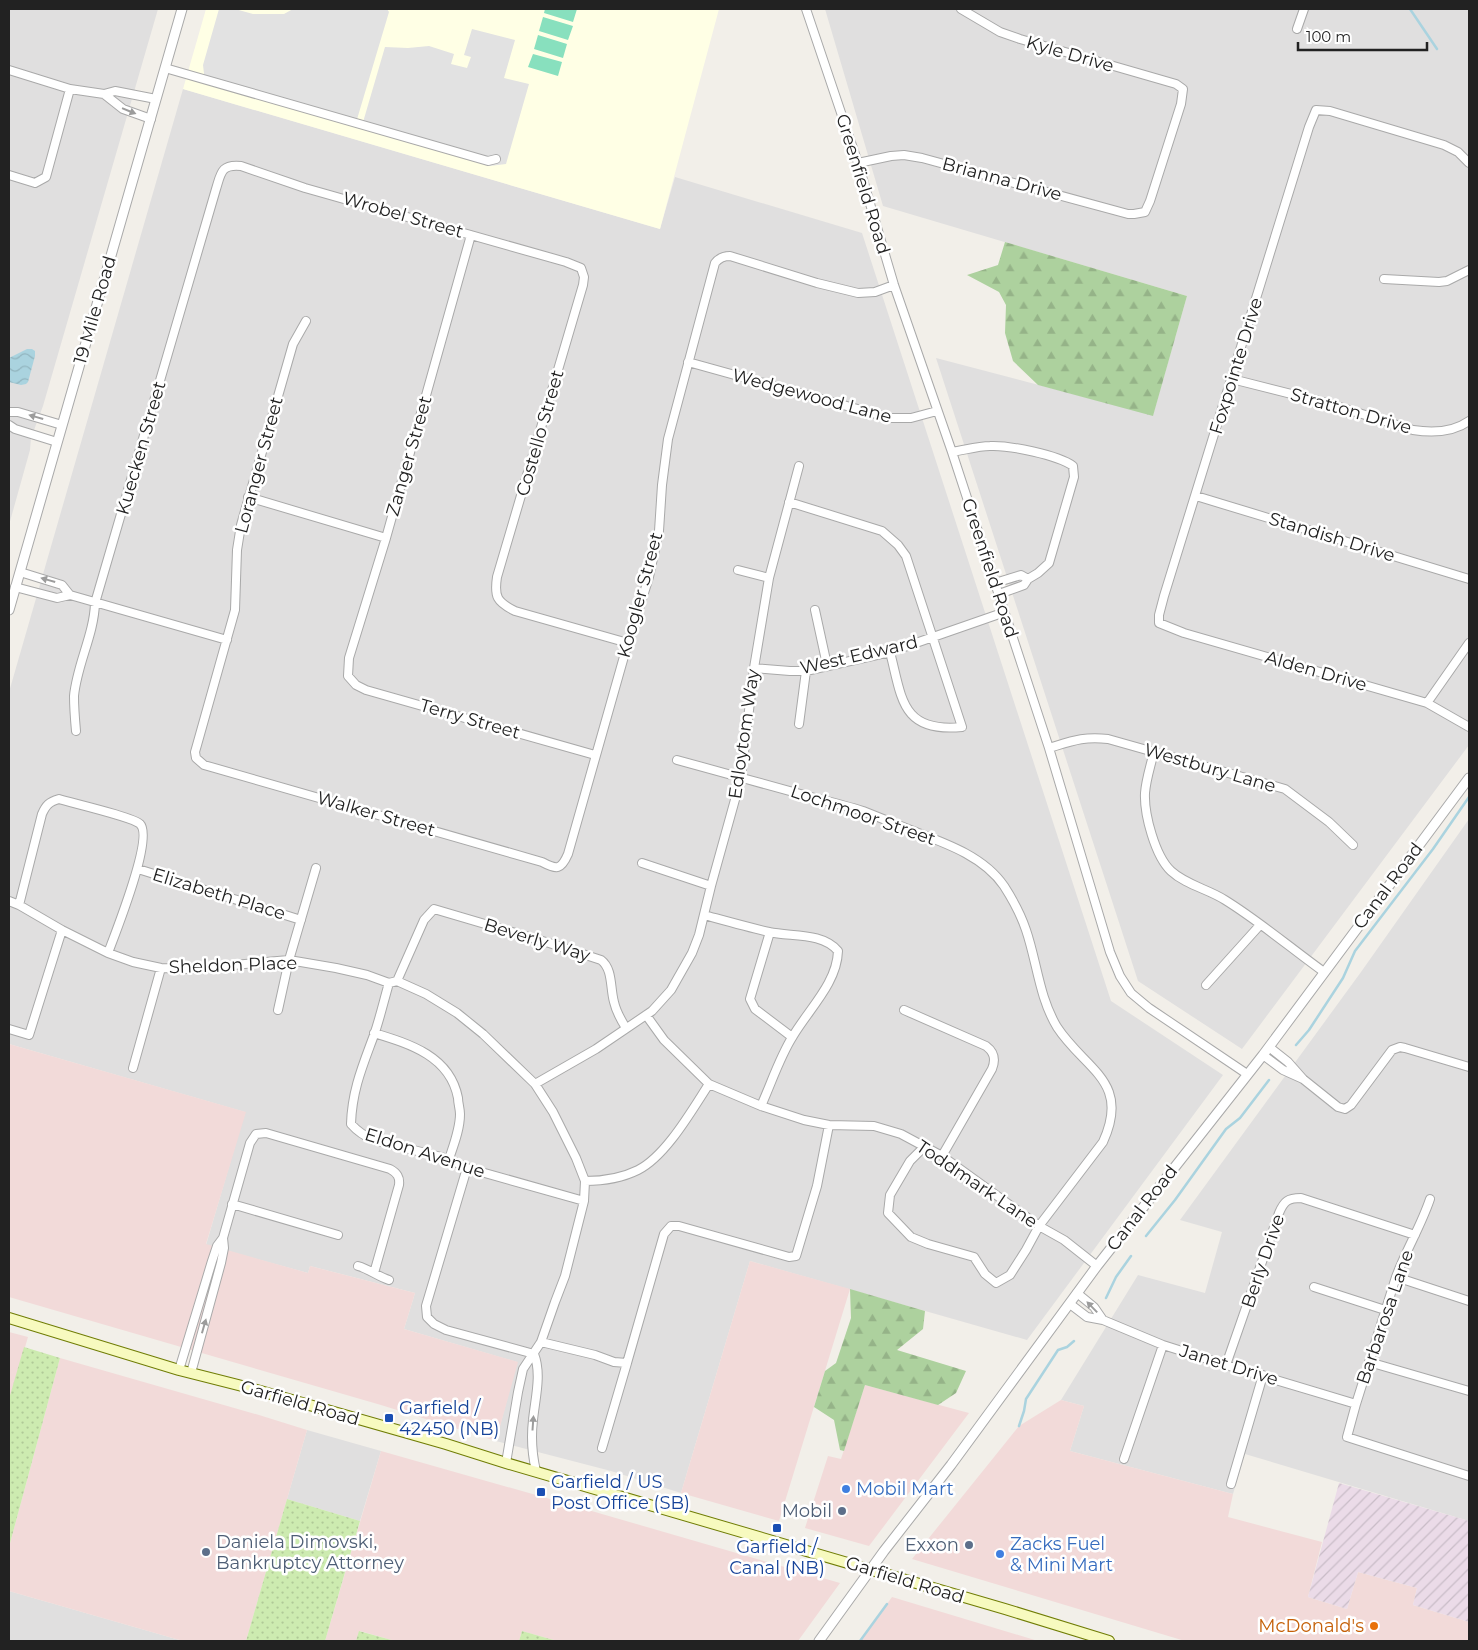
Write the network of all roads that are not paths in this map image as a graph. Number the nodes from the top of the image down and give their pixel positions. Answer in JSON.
{"nodes":[{"id":1,"x":182,"y":9,"type":"edge"},
{"id":2,"x":809,"y":9,"type":"edge"},
{"id":3,"x":962,"y":9,"type":"edge"},
{"id":4,"x":1304,"y":9,"type":"edge"},
{"id":5,"x":1297,"y":29,"type":"dead end"},
{"id":6,"x":165,"y":68,"type":"junction"},
{"id":7,"x":9,"y":70,"type":"edge"},
{"id":8,"x":70,"y":89,"type":"junction"},
{"id":9,"x":104,"y":94,"type":"junction"},
{"id":10,"x":156,"y":99,"type":"junction"},
{"id":11,"x":150,"y":119,"type":"junction"},
{"id":12,"x":496,"y":159,"type":"dead end"},
{"id":13,"x":858,"y":163,"type":"junction"},
{"id":14,"x":1469,"y":163,"type":"edge"},
{"id":15,"x":224,"y":168,"type":"joint"},
{"id":16,"x":9,"y":175,"type":"edge"},
{"id":17,"x":1145,"y":212,"type":"joint"},
{"id":18,"x":471,"y":234,"type":"junction"},
{"id":19,"x":581,"y":268,"type":"joint"},
{"id":20,"x":1469,"y":270,"type":"edge"},
{"id":21,"x":1384,"y":279,"type":"dead end"},
{"id":22,"x":894,"y":285,"type":"junction"},
{"id":23,"x":306,"y":321,"type":"dead end"},
{"id":24,"x":688,"y":362,"type":"junction"},
{"id":25,"x":1232,"y":379,"type":"junction"},
{"id":26,"x":937,"y":411,"type":"junction"},
{"id":27,"x":9,"y":412,"type":"edge"},
{"id":28,"x":1469,"y":421,"type":"edge"},
{"id":29,"x":9,"y":425,"type":"edge"},
{"id":30,"x":62,"y":425,"type":"junction"},
{"id":31,"x":57,"y":442,"type":"junction"},
{"id":32,"x":952,"y":452,"type":"junction"},
{"id":33,"x":799,"y":466,"type":"dead end"},
{"id":34,"x":1196,"y":496,"type":"junction"},
{"id":35,"x":248,"y":497,"type":"junction"},
{"id":36,"x":789,"y":502,"type":"junction"},
{"id":37,"x":386,"y":538,"type":"junction"},
{"id":38,"x":738,"y":570,"type":"dead end"},
{"id":39,"x":20,"y":572,"type":"junction"},
{"id":40,"x":769,"y":578,"type":"junction"},
{"id":41,"x":1028,"y":579,"type":"junction"},
{"id":42,"x":1469,"y":579,"type":"edge"},
{"id":43,"x":996,"y":583,"type":"junction"},
{"id":44,"x":16,"y":587,"type":"junction"},
{"id":45,"x":70,"y":594,"type":"junction"},
{"id":46,"x":999,"y":594,"type":"junction"},
{"id":47,"x":95,"y":603,"type":"junction"},
{"id":48,"x":9,"y":610,"type":"edge"},
{"id":49,"x":816,"y":610,"type":"dead end"},
{"id":50,"x":1005,"y":612,"type":"junction"},
{"id":51,"x":1159,"y":623,"type":"joint"},
{"id":52,"x":934,"y":637,"type":"junction"},
{"id":53,"x":227,"y":640,"type":"junction"},
{"id":54,"x":628,"y":642,"type":"junction"},
{"id":55,"x":1469,"y":643,"type":"edge"},
{"id":56,"x":890,"y":652,"type":"junction"},
{"id":57,"x":827,"y":665,"type":"junction"},
{"id":58,"x":754,"y":668,"type":"junction"},
{"id":59,"x":806,"y":671,"type":"junction"},
{"id":60,"x":348,"y":676,"type":"joint"},
{"id":61,"x":1427,"y":703,"type":"junction"},
{"id":62,"x":799,"y":724,"type":"dead end"},
{"id":63,"x":1469,"y":727,"type":"edge"},
{"id":64,"x":76,"y":731,"type":"dead end"},
{"id":65,"x":1049,"y":748,"type":"junction"},
{"id":66,"x":1154,"y":752,"type":"junction"},
{"id":67,"x":596,"y":755,"type":"junction"},
{"id":68,"x":196,"y":758,"type":"joint"},
{"id":69,"x":677,"y":760,"type":"dead end"},
{"id":70,"x":741,"y":778,"type":"junction"},
{"id":71,"x":1469,"y":778,"type":"edge"},
{"id":72,"x":1353,"y":845,"type":"dead end"},
{"id":73,"x":642,"y":863,"type":"dead end"},
{"id":74,"x":558,"y":867,"type":"joint"},
{"id":75,"x":316,"y":868,"type":"dead end"},
{"id":76,"x":138,"y":869,"type":"junction"},
{"id":77,"x":711,"y":886,"type":"junction"},
{"id":78,"x":9,"y":901,"type":"edge"},
{"id":79,"x":19,"y":905,"type":"junction"},
{"id":80,"x":704,"y":915,"type":"junction"},
{"id":81,"x":301,"y":920,"type":"junction"},
{"id":82,"x":1260,"y":926,"type":"junction"},
{"id":83,"x":62,"y":930,"type":"junction"},
{"id":84,"x":770,"y":932,"type":"junction"},
{"id":85,"x":108,"y":953,"type":"junction"},
{"id":86,"x":289,"y":960,"type":"junction"},
{"id":87,"x":161,"y":968,"type":"junction"},
{"id":88,"x":1324,"y":972,"type":"junction"},
{"id":89,"x":393,"y":982,"type":"junction"},
{"id":90,"x":1206,"y":985,"type":"dead end"},
{"id":91,"x":278,"y":1010,"type":"dead end"},
{"id":92,"x":904,"y":1010,"type":"dead end"},
{"id":93,"x":646,"y":1015,"type":"junction"},
{"id":94,"x":626,"y":1028,"type":"junction"},
{"id":95,"x":9,"y":1029,"type":"edge"},
{"id":96,"x":374,"y":1033,"type":"junction"},
{"id":97,"x":792,"y":1037,"type":"junction"},
{"id":98,"x":1269,"y":1047,"type":"junction"},
{"id":99,"x":1263,"y":1055,"type":"junction"},
{"id":100,"x":1469,"y":1067,"type":"edge"},
{"id":101,"x":133,"y":1068,"type":"dead end"},
{"id":102,"x":1246,"y":1074,"type":"junction"},
{"id":103,"x":1303,"y":1079,"type":"junction"},
{"id":104,"x":534,"y":1084,"type":"junction"},
{"id":105,"x":710,"y":1084,"type":"junction"},
{"id":106,"x":761,"y":1106,"type":"junction"},
{"id":107,"x":830,"y":1126,"type":"junction"},
{"id":108,"x":925,"y":1146,"type":"junction"},
{"id":109,"x":942,"y":1156,"type":"junction"},
{"id":110,"x":449,"y":1159,"type":"junction"},
{"id":111,"x":467,"y":1168,"type":"junction"},
{"id":112,"x":584,"y":1180,"type":"junction"},
{"id":113,"x":1430,"y":1199,"type":"dead end"},
{"id":114,"x":584,"y":1201,"type":"junction"},
{"id":115,"x":232,"y":1204,"type":"junction"},
{"id":116,"x":1039,"y":1226,"type":"junction"},
{"id":117,"x":1415,"y":1234,"type":"junction"},
{"id":118,"x":338,"y":1235,"type":"dead end"},
{"id":119,"x":222,"y":1238,"type":"junction"},
{"id":120,"x":358,"y":1266,"type":"dead end"},
{"id":121,"x":1097,"y":1266,"type":"junction"},
{"id":122,"x":374,"y":1273,"type":"junction"},
{"id":123,"x":1396,"y":1277,"type":"junction"},
{"id":124,"x":388,"y":1280,"type":"dead end"},
{"id":125,"x":1314,"y":1287,"type":"dead end"},
{"id":126,"x":1077,"y":1294,"type":"junction"},
{"id":127,"x":1469,"y":1301,"type":"edge"},
{"id":128,"x":1070,"y":1304,"type":"junction"},
{"id":129,"x":1385,"y":1310,"type":"junction"},
{"id":130,"x":9,"y":1318,"type":"edge"},
{"id":131,"x":1103,"y":1320,"type":"junction"},
{"id":132,"x":541,"y":1342,"type":"junction"},
{"id":133,"x":1163,"y":1345,"type":"junction"},
{"id":134,"x":534,"y":1354,"type":"junction"},
{"id":135,"x":1369,"y":1362,"type":"junction"},
{"id":136,"x":627,"y":1364,"type":"junction"},
{"id":137,"x":1226,"y":1365,"type":"junction"},
{"id":138,"x":179,"y":1370,"type":"junction"},
{"id":139,"x":191,"y":1373,"type":"junction"},
{"id":140,"x":1263,"y":1375,"type":"junction"},
{"id":141,"x":1469,"y":1391,"type":"edge"},
{"id":142,"x":1356,"y":1404,"type":"junction"},
{"id":143,"x":602,"y":1448,"type":"dead end"},
{"id":144,"x":1124,"y":1459,"type":"dead end"},
{"id":145,"x":506,"y":1463,"type":"junction"},
{"id":146,"x":536,"y":1471,"type":"junction"},
{"id":147,"x":1469,"y":1476,"type":"edge"},
{"id":148,"x":1231,"y":1484,"type":"dead end"},
{"id":149,"x":871,"y":1569,"type":"junction"},
{"id":150,"x":819,"y":1641,"type":"edge"},
{"id":151,"x":1109,"y":1641,"type":"edge"}],
"edges":[{"from":1,"to":6,"type":"street","name":"19 Mile Road"},
{"from":2,"to":13,"type":"street","name":"Greenfield Road"},
{"from":3,"to":17,"type":"street","name":"Kyle Drive"},
{"from":4,"to":5,"type":"street"},
{"from":6,"to":10,"type":"street","name":"19 Mile Road"},
{"from":6,"to":12,"type":"street"},
{"from":7,"to":8,"type":"street"},
{"from":8,"to":9,"type":"street"},
{"from":8,"to":16,"type":"street"},
{"from":9,"to":10,"type":"street"},
{"from":9,"to":11,"type":"street","one_way":true},
{"from":10,"to":11,"type":"street","name":"19 Mile Road"},
{"from":11,"to":30,"type":"street","name":"19 Mile Road"},
{"from":13,"to":17,"type":"street","name":"Brianna Drive"},
{"from":13,"to":22,"type":"street","name":"Greenfield Road"},
{"from":14,"to":25,"type":"street","name":"Foxpointe Drive"},
{"from":15,"to":18,"type":"street","name":"Wrobel Street"},
{"from":15,"to":47,"type":"street","name":"Kuecken Street"},
{"from":18,"to":19,"type":"street","name":"Wrobel Street"},
{"from":18,"to":37,"type":"street","name":"Zanger Street"},
{"from":19,"to":54,"type":"street","name":"Costello Street"},
{"from":20,"to":21,"type":"street"},
{"from":22,"to":24,"type":"street","name":"Koogler Street"},
{"from":22,"to":26,"type":"street","name":"Greenfield Road"},
{"from":23,"to":35,"type":"street","name":"Loranger Street"},
{"from":24,"to":26,"type":"street","name":"Wedgewood Lane"},
{"from":24,"to":54,"type":"street","name":"Koogler Street"},
{"from":25,"to":28,"type":"street","name":"Stratton Drive"},
{"from":25,"to":34,"type":"street","name":"Foxpointe Drive"},
{"from":26,"to":32,"type":"street","name":"Greenfield Road"},
{"from":30,"to":27,"type":"street","one_way":true},
{"from":29,"to":31,"type":"street"},
{"from":30,"to":31,"type":"street","name":"19 Mile Road"},
{"from":31,"to":39,"type":"street","name":"19 Mile Road"},
{"from":32,"to":41,"type":"street"},
{"from":32,"to":43,"type":"street","name":"Greenfield Road"},
{"from":33,"to":36,"type":"street","name":"Edloytom Way"},
{"from":34,"to":42,"type":"street","name":"Standish Drive"},
{"from":34,"to":51,"type":"street","name":"Foxpointe Drive"},
{"from":35,"to":37,"type":"street"},
{"from":35,"to":53,"type":"street","name":"Loranger Street"},
{"from":36,"to":40,"type":"street","name":"Edloytom Way"},
{"from":36,"to":52,"type":"street"},
{"from":37,"to":60,"type":"street","name":"Zanger Street"},
{"from":38,"to":40,"type":"street"},
{"from":39,"to":44,"type":"street","name":"19 Mile Road"},
{"from":45,"to":39,"type":"street","one_way":true},
{"from":40,"to":58,"type":"street","name":"Edloytom Way"},
{"from":41,"to":43,"type":"street"},
{"from":41,"to":46,"type":"street"},
{"from":43,"to":46,"type":"street","name":"Greenfield Road"},
{"from":44,"to":45,"type":"street"},
{"from":44,"to":48,"type":"street","name":"19 Mile Road"},
{"from":45,"to":47,"type":"street"},
{"from":46,"to":50,"type":"street","name":"Greenfield Road"},
{"from":47,"to":53,"type":"street"},
{"from":47,"to":64,"type":"street","name":"Kuecken Street"},
{"from":49,"to":57,"type":"street"},
{"from":50,"to":52,"type":"street","name":"West Edward"},
{"from":50,"to":65,"type":"street","name":"Greenfield Road"},
{"from":51,"to":61,"type":"street","name":"Alden Drive"},
{"from":52,"to":56,"type":"street","name":"West Edward"},
{"from":52,"to":56,"type":"street"},
{"from":53,"to":68,"type":"street","name":"Loranger Street"},
{"from":54,"to":67,"type":"street","name":"Koogler Street"},
{"from":55,"to":61,"type":"street"},
{"from":56,"to":57,"type":"street","name":"West Edward"},
{"from":57,"to":59,"type":"street","name":"West Edward"},
{"from":58,"to":59,"type":"street","name":"West Edward"},
{"from":58,"to":70,"type":"street","name":"Edloytom Way"},
{"from":59,"to":62,"type":"street"},
{"from":60,"to":67,"type":"street","name":"Terry Street"},
{"from":61,"to":63,"type":"street","name":"Alden Drive"},
{"from":65,"to":66,"type":"street","name":"Westbury Lane"},
{"from":65,"to":102,"type":"street","name":"Greenfield Road"},
{"from":66,"to":72,"type":"street","name":"Westbury Lane"},
{"from":66,"to":82,"type":"street"},
{"from":67,"to":74,"type":"street","name":"Koogler Street"},
{"from":68,"to":74,"type":"street","name":"Walker Street"},
{"from":69,"to":70,"type":"street","name":"Lochmoor Street"},
{"from":70,"to":77,"type":"street","name":"Edloytom Way"},
{"from":70,"to":116,"type":"street","name":"Lochmoor Street"},
{"from":71,"to":88,"type":"street","name":"Canal Road"},
{"from":73,"to":77,"type":"street"},
{"from":75,"to":81,"type":"street"},
{"from":76,"to":79,"type":"street"},
{"from":76,"to":81,"type":"street","name":"Elizabeth Place"},
{"from":76,"to":85,"type":"street"},
{"from":77,"to":80,"type":"street","name":"Edloytom Way"},
{"from":78,"to":79,"type":"street","name":"Sheldon Place"},
{"from":79,"to":83,"type":"street","name":"Sheldon Place"},
{"from":80,"to":84,"type":"street"},
{"from":80,"to":93,"type":"street","name":"Edloytom Way"},
{"from":81,"to":86,"type":"street"},
{"from":82,"to":88,"type":"street"},
{"from":82,"to":90,"type":"street"},
{"from":83,"to":85,"type":"street","name":"Sheldon Place"},
{"from":83,"to":95,"type":"street"},
{"from":84,"to":97,"type":"street"},
{"from":84,"to":97,"type":"street"},
{"from":85,"to":87,"type":"street","name":"Sheldon Place"},
{"from":86,"to":87,"type":"street","name":"Sheldon Place"},
{"from":86,"to":89,"type":"street","name":"Sheldon Place"},
{"from":86,"to":91,"type":"street"},
{"from":87,"to":101,"type":"street"},
{"from":88,"to":98,"type":"street","name":"Canal Road"},
{"from":89,"to":94,"type":"street","name":"Beverly Way"},
{"from":89,"to":96,"type":"street","name":"Eldon Avenue"},
{"from":89,"to":104,"type":"street","name":"Sheldon Place"},
{"from":92,"to":109,"type":"street"},
{"from":93,"to":94,"type":"street","name":"Edloytom Way"},
{"from":93,"to":105,"type":"street"},
{"from":94,"to":104,"type":"street"},
{"from":96,"to":110,"type":"street"},
{"from":96,"to":110,"type":"street","name":"Eldon Avenue"},
{"from":97,"to":106,"type":"street"},
{"from":98,"to":99,"type":"street","name":"Canal Road"},
{"from":98,"to":103,"type":"street"},
{"from":99,"to":102,"type":"street","name":"Canal Road"},
{"from":99,"to":103,"type":"street"},
{"from":100,"to":103,"type":"street"},
{"from":102,"to":121,"type":"street","name":"Canal Road"},
{"from":104,"to":112,"type":"street","name":"Sheldon Place"},
{"from":105,"to":106,"type":"street"},
{"from":105,"to":112,"type":"street"},
{"from":106,"to":107,"type":"street","name":"Toddmark Lane"},
{"from":107,"to":108,"type":"street","name":"Toddmark Lane"},
{"from":107,"to":136,"type":"street"},
{"from":108,"to":109,"type":"street","name":"Toddmark Lane"},
{"from":108,"to":116,"type":"street","name":"Lochmoor Street"},
{"from":109,"to":116,"type":"street","name":"Toddmark Lane"},
{"from":110,"to":111,"type":"street","name":"Eldon Avenue"},
{"from":111,"to":114,"type":"street","name":"Eldon Avenue"},
{"from":111,"to":134,"type":"street"},
{"from":112,"to":114,"type":"street"},
{"from":113,"to":117,"type":"street","name":"Barbarosa Lane"},
{"from":114,"to":132,"type":"street"},
{"from":115,"to":118,"type":"street"},
{"from":115,"to":119,"type":"street"},
{"from":115,"to":122,"type":"street"},
{"from":116,"to":121,"type":"street","name":"Toddmark Lane"},
{"from":117,"to":123,"type":"street","name":"Barbarosa Lane"},
{"from":117,"to":137,"type":"street","name":"Berly Drive"},
{"from":119,"to":138,"type":"street"},
{"from":139,"to":119,"type":"street","one_way":true},
{"from":120,"to":122,"type":"street"},
{"from":121,"to":126,"type":"street","name":"Canal Road"},
{"from":122,"to":124,"type":"street"},
{"from":123,"to":127,"type":"street"},
{"from":123,"to":129,"type":"street","name":"Barbarosa Lane"},
{"from":125,"to":129,"type":"street"},
{"from":126,"to":128,"type":"street","name":"Canal Road"},
{"from":131,"to":126,"type":"street","name":"Janet Drive","one_way":true},
{"from":128,"to":131,"type":"street","name":"Janet Drive"},
{"from":128,"to":149,"type":"street","name":"Canal Road"},
{"from":129,"to":135,"type":"street","name":"Barbarosa Lane"},
{"from":130,"to":138,"type":"main road","name":"Garfield Road"},
{"from":131,"to":133,"type":"street","name":"Janet Drive"},
{"from":132,"to":134,"type":"street"},
{"from":132,"to":136,"type":"street"},
{"from":133,"to":137,"type":"street","name":"Janet Drive"},
{"from":133,"to":144,"type":"street"},
{"from":134,"to":145,"type":"street"},
{"from":146,"to":134,"type":"street","one_way":true},
{"from":135,"to":141,"type":"street"},
{"from":135,"to":142,"type":"street","name":"Barbarosa Lane"},
{"from":136,"to":143,"type":"street"},
{"from":137,"to":140,"type":"street","name":"Janet Drive"},
{"from":138,"to":139,"type":"main road","name":"Garfield Road"},
{"from":139,"to":145,"type":"main road","name":"Garfield Road"},
{"from":140,"to":142,"type":"street","name":"Janet Drive"},
{"from":140,"to":148,"type":"street"},
{"from":142,"to":147,"type":"street","name":"Barbarosa Lane"},
{"from":145,"to":146,"type":"main road","name":"Garfield Road"},
{"from":146,"to":149,"type":"main road","name":"Garfield Road"},
{"from":149,"to":150,"type":"street","name":"Canal Road"},
{"from":149,"to":151,"type":"main road","name":"Garfield Road"}]}
